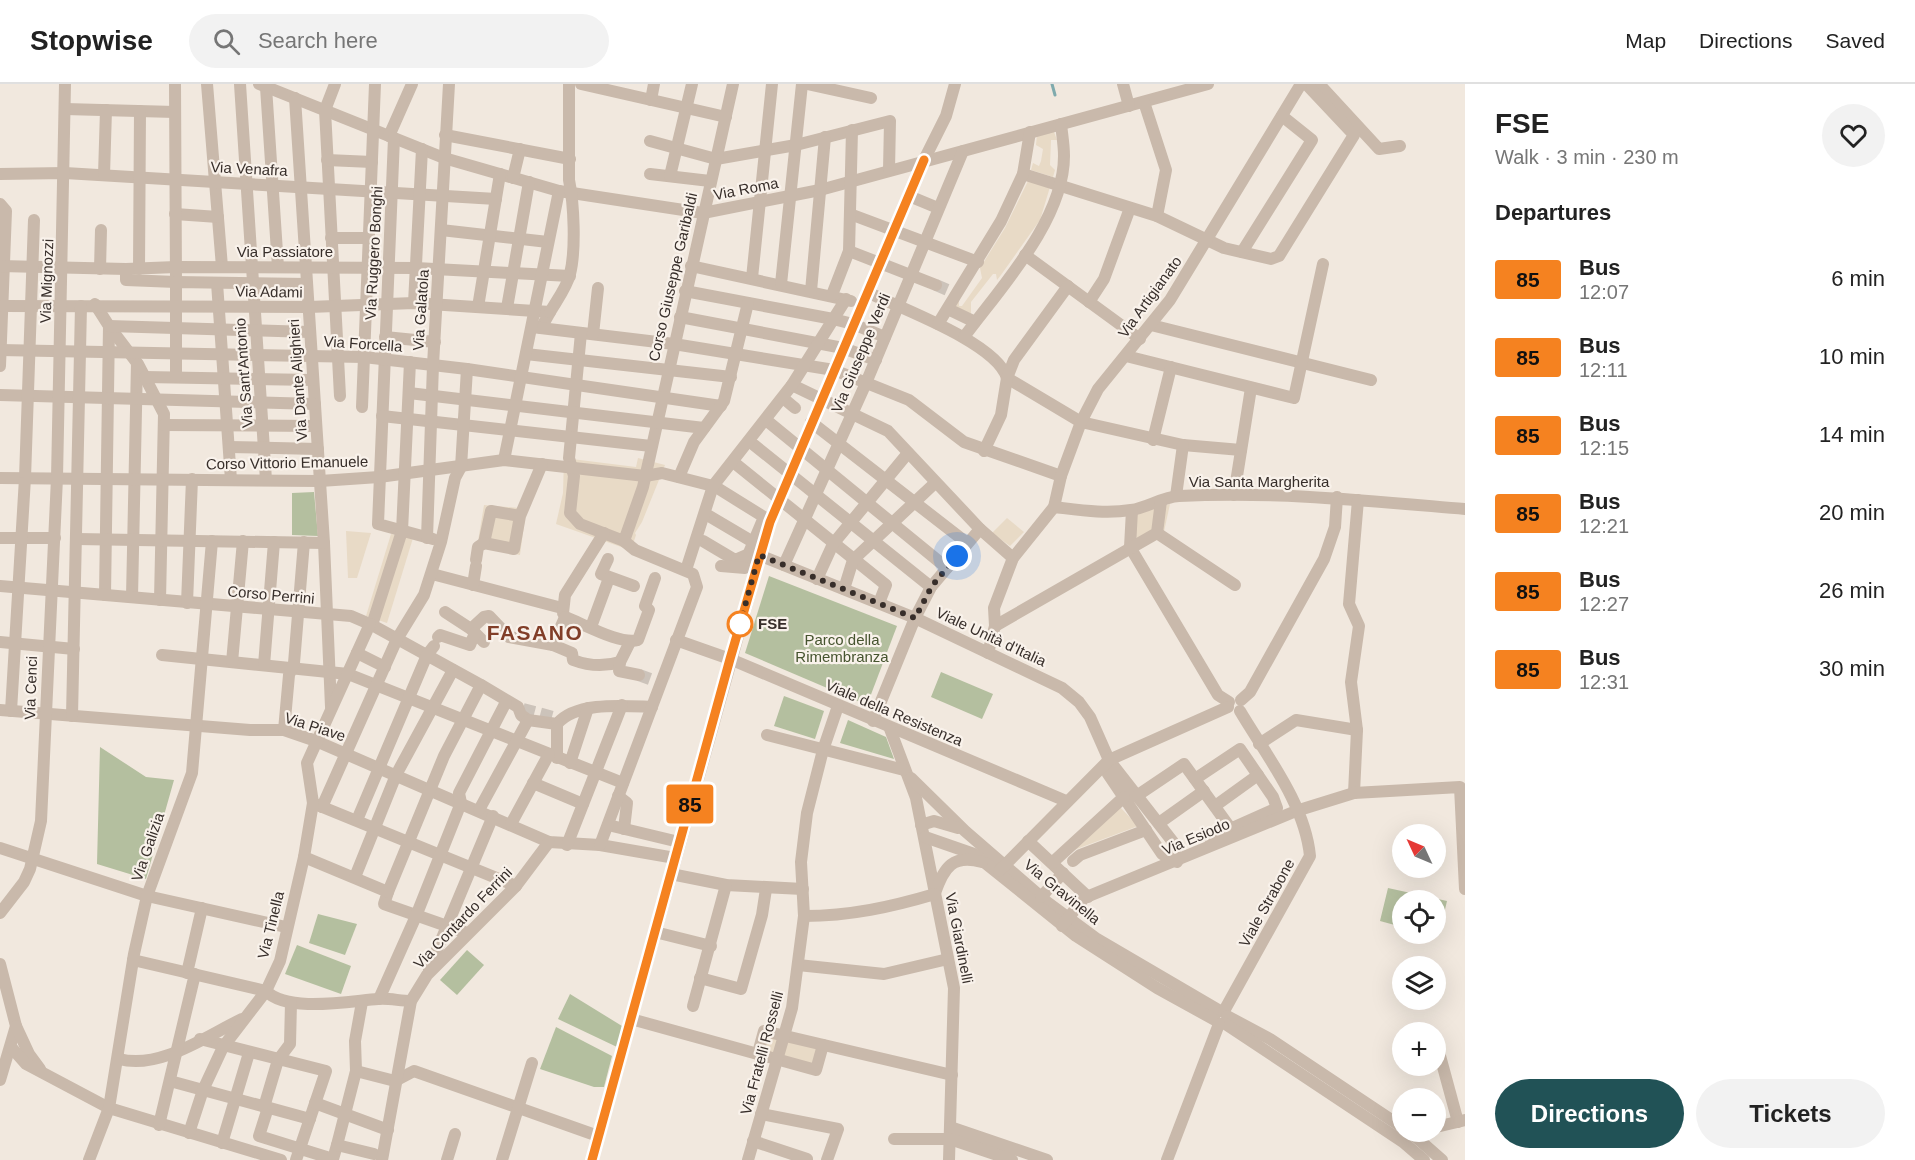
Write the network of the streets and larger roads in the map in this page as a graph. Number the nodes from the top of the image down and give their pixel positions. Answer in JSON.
{"nodes":[{"id":1,"x":65,"y":84,"type":"edge"},
{"id":2,"x":175,"y":84,"type":"edge"},
{"id":3,"x":207,"y":84,"type":"edge"},
{"id":4,"x":240,"y":84,"type":"edge"},
{"id":5,"x":335,"y":84,"type":"edge"},
{"id":6,"x":375,"y":84,"type":"edge"},
{"id":7,"x":412,"y":84,"type":"edge"},
{"id":8,"x":449,"y":84,"type":"edge"},
{"id":9,"x":569,"y":84,"type":"edge"},
{"id":10,"x":580,"y":84,"type":"edge"},
{"id":11,"x":654,"y":84,"type":"edge"},
{"id":12,"x":692,"y":84,"type":"edge"},
{"id":13,"x":734,"y":84,"type":"edge"},
{"id":14,"x":772,"y":84,"type":"edge"},
{"id":15,"x":802,"y":84,"type":"edge"},
{"id":16,"x":807,"y":84,"type":"edge"},
{"id":17,"x":955,"y":84,"type":"edge"},
{"id":18,"x":1123,"y":84,"type":"edge"},
{"id":19,"x":1208,"y":84,"type":"edge"},
{"id":20,"x":1301,"y":84,"type":"edge"},
{"id":21,"x":1306,"y":84,"type":"edge"},
{"id":22,"x":1319,"y":84,"type":"edge"},
{"id":23,"x":262,"y":85,"type":"edge"},
{"id":24,"x":1176,"y":88,"type":"edge"},
{"id":25,"x":871,"y":98,"type":"dead end"},
{"id":26,"x":295,"y":99,"type":"junction"},
{"id":27,"x":651,"y":100,"type":"junction"},
{"id":28,"x":1144,"y":102,"type":"junction"},
{"id":29,"x":1129,"y":106,"type":"junction"},
{"id":30,"x":686,"y":108,"type":"junction"},
{"id":31,"x":65,"y":109,"type":"junction"},
{"id":32,"x":106,"y":110,"type":"junction"},
{"id":33,"x":325,"y":110,"type":"junction"},
{"id":34,"x":140,"y":111,"type":"junction"},
{"id":35,"x":175,"y":112,"type":"junction"},
{"id":36,"x":1282,"y":116,"type":"junction"},
{"id":37,"x":726,"y":117,"type":"junction"},
{"id":38,"x":1061,"y":124,"type":"junction"},
{"id":39,"x":374,"y":130,"type":"junction"},
{"id":40,"x":852,"y":130,"type":"junction"},
{"id":41,"x":1030,"y":132,"type":"junction"},
{"id":42,"x":445,"y":135,"type":"junction"},
{"id":43,"x":392,"y":137,"type":"junction"},
{"id":44,"x":825,"y":137,"type":"junction"},
{"id":45,"x":650,"y":141,"type":"dead end"},
{"id":46,"x":796,"y":145,"type":"junction"},
{"id":47,"x":1400,"y":146,"type":"dead end"},
{"id":48,"x":677,"y":148,"type":"junction"},
{"id":49,"x":422,"y":149,"type":"junction"},
{"id":50,"x":520,"y":149,"type":"junction"},
{"id":51,"x":765,"y":151,"type":"junction"},
{"id":52,"x":963,"y":151,"type":"junction"},
{"id":53,"x":444,"y":158,"type":"junction"},
{"id":54,"x":570,"y":159,"type":"junction"},
{"id":55,"x":716,"y":159,"type":"junction"},
{"id":56,"x":327,"y":160,"type":"junction"},
{"id":57,"x":924,"y":160,"type":"junction"},
{"id":58,"x":372,"y":162,"type":"junction"},
{"id":59,"x":889,"y":170,"type":"junction"},
{"id":60,"x":64,"y":173,"type":"junction"},
{"id":61,"x":0,"y":174,"type":"edge"},
{"id":62,"x":500,"y":174,"type":"junction"},
{"id":63,"x":650,"y":174,"type":"dead end"},
{"id":64,"x":1023,"y":174,"type":"junction"},
{"id":65,"x":104,"y":175,"type":"junction"},
{"id":66,"x":670,"y":176,"type":"junction"},
{"id":67,"x":140,"y":177,"type":"junction"},
{"id":68,"x":513,"y":178,"type":"junction"},
{"id":69,"x":175,"y":180,"type":"junction"},
{"id":70,"x":710,"y":181,"type":"junction"},
{"id":71,"x":851,"y":181,"type":"junction"},
{"id":72,"x":216,"y":182,"type":"junction"},
{"id":73,"x":529,"y":182,"type":"junction"},
{"id":74,"x":247,"y":183,"type":"junction"},
{"id":75,"x":273,"y":186,"type":"junction"},
{"id":76,"x":1058,"y":186,"type":"junction"},
{"id":77,"x":301,"y":187,"type":"junction"},
{"id":78,"x":329,"y":188,"type":"junction"},
{"id":79,"x":820,"y":190,"type":"junction"},
{"id":80,"x":371,"y":191,"type":"junction"},
{"id":81,"x":559,"y":191,"type":"junction"},
{"id":82,"x":392,"y":193,"type":"junction"},
{"id":83,"x":572,"y":193,"type":"junction"},
{"id":84,"x":420,"y":195,"type":"junction"},
{"id":85,"x":791,"y":195,"type":"junction"},
{"id":86,"x":443,"y":196,"type":"junction"},
{"id":87,"x":909,"y":196,"type":"junction"},
{"id":88,"x":496,"y":199,"type":"junction"},
{"id":89,"x":759,"y":202,"type":"junction"},
{"id":90,"x":0,"y":204,"type":"edge"},
{"id":91,"x":938,"y":208,"type":"junction"},
{"id":92,"x":1130,"y":208,"type":"junction"},
{"id":93,"x":702,"y":213,"type":"junction"},
{"id":94,"x":176,"y":214,"type":"junction"},
{"id":95,"x":850,"y":214,"type":"junction"},
{"id":96,"x":1157,"y":216,"type":"junction"},
{"id":97,"x":218,"y":217,"type":"junction"},
{"id":98,"x":34,"y":220,"type":"dead end"},
{"id":99,"x":101,"y":230,"type":"dead end"},
{"id":100,"x":441,"y":230,"type":"junction"},
{"id":101,"x":894,"y":230,"type":"junction"},
{"id":102,"x":490,"y":236,"type":"junction"},
{"id":103,"x":331,"y":238,"type":"junction"},
{"id":104,"x":369,"y":238,"type":"junction"},
{"id":105,"x":519,"y":239,"type":"junction"},
{"id":106,"x":1208,"y":239,"type":"junction"},
{"id":107,"x":548,"y":242,"type":"junction"},
{"id":108,"x":924,"y":242,"type":"junction"},
{"id":109,"x":849,"y":251,"type":"junction"},
{"id":110,"x":1242,"y":252,"type":"junction"},
{"id":111,"x":1025,"y":255,"type":"junction"},
{"id":112,"x":978,"y":262,"type":"junction"},
{"id":113,"x":880,"y":263,"type":"junction"},
{"id":114,"x":1323,"y":264,"type":"dead end"},
{"id":115,"x":3,"y":266,"type":"edge"},
{"id":116,"x":691,"y":266,"type":"junction"},
{"id":117,"x":33,"y":267,"type":"junction"},
{"id":118,"x":176,"y":267,"type":"junction"},
{"id":119,"x":222,"y":267,"type":"junction"},
{"id":120,"x":252,"y":267,"type":"junction"},
{"id":121,"x":278,"y":267,"type":"junction"},
{"id":122,"x":333,"y":267,"type":"junction"},
{"id":123,"x":63,"y":268,"type":"junction"},
{"id":124,"x":306,"y":268,"type":"junction"},
{"id":125,"x":368,"y":268,"type":"junction"},
{"id":126,"x":388,"y":268,"type":"junction"},
{"id":127,"x":416,"y":268,"type":"junction"},
{"id":128,"x":439,"y":268,"type":"junction"},
{"id":129,"x":100,"y":269,"type":"junction"},
{"id":130,"x":132,"y":269,"type":"junction"},
{"id":131,"x":484,"y":271,"type":"junction"},
{"id":132,"x":513,"y":273,"type":"junction"},
{"id":133,"x":542,"y":275,"type":"junction"},
{"id":134,"x":911,"y":275,"type":"junction"},
{"id":135,"x":570,"y":276,"type":"junction"},
{"id":136,"x":752,"y":278,"type":"junction"},
{"id":137,"x":176,"y":282,"type":"junction"},
{"id":138,"x":217,"y":283,"type":"junction"},
{"id":139,"x":253,"y":284,"type":"junction"},
{"id":140,"x":307,"y":284,"type":"junction"},
{"id":141,"x":782,"y":284,"type":"junction"},
{"id":142,"x":936,"y":285,"type":"tunnel mouth"},
{"id":143,"x":1068,"y":286,"type":"junction"},
{"id":144,"x":598,"y":288,"type":"dead end"},
{"id":145,"x":685,"y":291,"type":"junction"},
{"id":146,"x":811,"y":291,"type":"junction"},
{"id":147,"x":867,"y":292,"type":"junction"},
{"id":148,"x":832,"y":295,"type":"junction"},
{"id":149,"x":846,"y":299,"type":"junction"},
{"id":150,"x":1089,"y":302,"type":"junction"},
{"id":151,"x":387,"y":303,"type":"junction"},
{"id":152,"x":414,"y":303,"type":"junction"},
{"id":153,"x":748,"y":303,"type":"junction"},
{"id":154,"x":95,"y":304,"type":"junction"},
{"id":155,"x":366,"y":304,"type":"junction"},
{"id":156,"x":176,"y":305,"type":"junction"},
{"id":157,"x":255,"y":305,"type":"junction"},
{"id":158,"x":335,"y":305,"type":"junction"},
{"id":159,"x":438,"y":305,"type":"junction"},
{"id":160,"x":862,"y":305,"type":"junction"},
{"id":161,"x":3,"y":306,"type":"junction"},
{"id":162,"x":32,"y":306,"type":"junction"},
{"id":163,"x":81,"y":306,"type":"junction"},
{"id":164,"x":219,"y":306,"type":"junction"},
{"id":165,"x":62,"y":307,"type":"junction"},
{"id":166,"x":309,"y":307,"type":"junction"},
{"id":167,"x":478,"y":307,"type":"junction"},
{"id":168,"x":898,"y":307,"type":"junction"},
{"id":169,"x":507,"y":308,"type":"junction"},
{"id":170,"x":535,"y":309,"type":"junction"},
{"id":171,"x":948,"y":309,"type":"junction"},
{"id":172,"x":550,"y":312,"type":"junction"},
{"id":173,"x":680,"y":317,"type":"junction"},
{"id":174,"x":833,"y":319,"type":"junction"},
{"id":175,"x":975,"y":322,"type":"junction"},
{"id":176,"x":854,"y":324,"type":"junction"},
{"id":177,"x":938,"y":324,"type":"junction"},
{"id":178,"x":1151,"y":325,"type":"junction"},
{"id":179,"x":109,"y":326,"type":"junction"},
{"id":180,"x":537,"y":328,"type":"junction"},
{"id":181,"x":742,"y":328,"type":"junction"},
{"id":182,"x":176,"y":329,"type":"junction"},
{"id":183,"x":220,"y":330,"type":"junction"},
{"id":184,"x":256,"y":331,"type":"junction"},
{"id":185,"x":310,"y":332,"type":"junction"},
{"id":186,"x":587,"y":334,"type":"junction"},
{"id":187,"x":385,"y":337,"type":"junction"},
{"id":188,"x":885,"y":337,"type":"junction"},
{"id":189,"x":964,"y":337,"type":"junction"},
{"id":190,"x":1140,"y":339,"type":"junction"},
{"id":191,"x":435,"y":342,"type":"junction"},
{"id":192,"x":819,"y":342,"type":"junction"},
{"id":193,"x":674,"y":344,"type":"junction"},
{"id":194,"x":843,"y":348,"type":"junction"},
{"id":195,"x":0,"y":350,"type":"edge"},
{"id":196,"x":30,"y":351,"type":"junction"},
{"id":197,"x":60,"y":352,"type":"junction"},
{"id":198,"x":81,"y":353,"type":"junction"},
{"id":199,"x":108,"y":353,"type":"junction"},
{"id":200,"x":736,"y":353,"type":"junction"},
{"id":201,"x":176,"y":354,"type":"junction"},
{"id":202,"x":526,"y":354,"type":"junction"},
{"id":203,"x":222,"y":355,"type":"junction"},
{"id":204,"x":258,"y":355,"type":"junction"},
{"id":205,"x":312,"y":356,"type":"junction"},
{"id":206,"x":1126,"y":356,"type":"junction"},
{"id":207,"x":338,"y":357,"type":"junction"},
{"id":208,"x":364,"y":357,"type":"junction"},
{"id":209,"x":134,"y":358,"type":"junction"},
{"id":210,"x":384,"y":359,"type":"junction"},
{"id":211,"x":579,"y":359,"type":"junction"},
{"id":212,"x":876,"y":360,"type":"junction"},
{"id":213,"x":410,"y":362,"type":"junction"},
{"id":214,"x":1302,"y":362,"type":"junction"},
{"id":215,"x":806,"y":364,"type":"junction"},
{"id":216,"x":433,"y":365,"type":"junction"},
{"id":217,"x":0,"y":366,"type":"edge"},
{"id":218,"x":1171,"y":367,"type":"junction"},
{"id":219,"x":467,"y":369,"type":"junction"},
{"id":220,"x":668,"y":369,"type":"junction"},
{"id":221,"x":834,"y":370,"type":"junction"},
{"id":222,"x":146,"y":377,"type":"junction"},
{"id":223,"x":176,"y":377,"type":"junction"},
{"id":224,"x":521,"y":377,"type":"junction"},
{"id":225,"x":731,"y":377,"type":"junction"},
{"id":226,"x":224,"y":378,"type":"junction"},
{"id":227,"x":1007,"y":378,"type":"junction"},
{"id":228,"x":260,"y":379,"type":"junction"},
{"id":229,"x":313,"y":380,"type":"junction"},
{"id":230,"x":1371,"y":380,"type":"dead end"},
{"id":231,"x":866,"y":383,"type":"junction"},
{"id":232,"x":577,"y":385,"type":"junction"},
{"id":233,"x":792,"y":386,"type":"junction"},
{"id":234,"x":1251,"y":388,"type":"junction"},
{"id":235,"x":409,"y":393,"type":"junction"},
{"id":236,"x":0,"y":395,"type":"edge"},
{"id":237,"x":432,"y":395,"type":"junction"},
{"id":238,"x":28,"y":396,"type":"junction"},
{"id":239,"x":340,"y":396,"type":"dead end"},
{"id":240,"x":59,"y":397,"type":"junction"},
{"id":241,"x":662,"y":397,"type":"junction"},
{"id":242,"x":80,"y":398,"type":"junction"},
{"id":243,"x":783,"y":398,"type":"junction"},
{"id":244,"x":821,"y":398,"type":"junction"},
{"id":245,"x":108,"y":399,"type":"junction"},
{"id":246,"x":465,"y":399,"type":"junction"},
{"id":247,"x":137,"y":400,"type":"junction"},
{"id":248,"x":159,"y":401,"type":"junction"},
{"id":249,"x":226,"y":402,"type":"junction"},
{"id":250,"x":261,"y":403,"type":"junction"},
{"id":251,"x":315,"y":404,"type":"junction"},
{"id":252,"x":516,"y":405,"type":"junction"},
{"id":253,"x":721,"y":406,"type":"junction"},
{"id":254,"x":362,"y":407,"type":"dead end"},
{"id":255,"x":795,"y":408,"type":"dead end"},
{"id":256,"x":575,"y":411,"type":"junction"},
{"id":257,"x":852,"y":412,"type":"junction"},
{"id":258,"x":382,"y":416,"type":"junction"},
{"id":259,"x":408,"y":420,"type":"junction"},
{"id":260,"x":766,"y":420,"type":"junction"},
{"id":261,"x":657,"y":421,"type":"junction"},
{"id":262,"x":811,"y":422,"type":"junction"},
{"id":263,"x":1081,"y":422,"type":"junction"},
{"id":264,"x":431,"y":423,"type":"junction"},
{"id":265,"x":165,"y":425,"type":"junction"},
{"id":266,"x":227,"y":425,"type":"junction"},
{"id":267,"x":263,"y":426,"type":"junction"},
{"id":268,"x":316,"y":426,"type":"junction"},
{"id":269,"x":463,"y":426,"type":"junction"},
{"id":270,"x":704,"y":428,"type":"junction"},
{"id":271,"x":510,"y":431,"type":"junction"},
{"id":272,"x":571,"y":437,"type":"junction"},
{"id":273,"x":1153,"y":440,"type":"junction"},
{"id":274,"x":839,"y":443,"type":"junction"},
{"id":275,"x":754,"y":445,"type":"dead end"},
{"id":276,"x":1183,"y":445,"type":"junction"},
{"id":277,"x":651,"y":446,"type":"junction"},
{"id":278,"x":229,"y":447,"type":"junction"},
{"id":279,"x":264,"y":448,"type":"junction"},
{"id":280,"x":318,"y":449,"type":"junction"},
{"id":281,"x":800,"y":449,"type":"junction"},
{"id":282,"x":1241,"y":450,"type":"junction"},
{"id":283,"x":984,"y":451,"type":"junction"},
{"id":284,"x":908,"y":453,"type":"junction"},
{"id":285,"x":504,"y":460,"type":"junction"},
{"id":286,"x":542,"y":464,"type":"junction"},
{"id":287,"x":737,"y":465,"type":"dead end"},
{"id":288,"x":461,"y":467,"type":"junction"},
{"id":289,"x":572,"y":468,"type":"junction"},
{"id":290,"x":430,"y":470,"type":"junction"},
{"id":291,"x":827,"y":470,"type":"junction"},
{"id":292,"x":405,"y":473,"type":"junction"},
{"id":293,"x":789,"y":473,"type":"junction"},
{"id":294,"x":645,"y":476,"type":"junction"},
{"id":295,"x":1061,"y":476,"type":"junction"},
{"id":296,"x":379,"y":477,"type":"junction"},
{"id":297,"x":679,"y":477,"type":"junction"},
{"id":298,"x":0,"y":478,"type":"edge"},
{"id":299,"x":25,"y":478,"type":"junction"},
{"id":300,"x":57,"y":478,"type":"junction"},
{"id":301,"x":79,"y":479,"type":"junction"},
{"id":302,"x":108,"y":479,"type":"junction"},
{"id":303,"x":135,"y":479,"type":"junction"},
{"id":304,"x":163,"y":479,"type":"junction"},
{"id":305,"x":192,"y":479,"type":"junction"},
{"id":306,"x":885,"y":479,"type":"junction"},
{"id":307,"x":231,"y":480,"type":"junction"},
{"id":308,"x":266,"y":480,"type":"junction"},
{"id":309,"x":320,"y":481,"type":"junction"},
{"id":310,"x":934,"y":483,"type":"junction"},
{"id":311,"x":716,"y":488,"type":"junction"},
{"id":312,"x":817,"y":495,"type":"junction"},
{"id":313,"x":1234,"y":495,"type":"junction"},
{"id":314,"x":1176,"y":496,"type":"junction"},
{"id":315,"x":1337,"y":497,"type":"junction"},
{"id":316,"x":779,"y":499,"type":"junction"},
{"id":317,"x":1358,"y":500,"type":"junction"},
{"id":318,"x":1161,"y":501,"type":"junction"},
{"id":319,"x":914,"y":502,"type":"junction"},
{"id":320,"x":866,"y":503,"type":"junction"},
{"id":321,"x":1054,"y":507,"type":"junction"},
{"id":322,"x":1465,"y":509,"type":"edge"},
{"id":323,"x":1132,"y":510,"type":"junction"},
{"id":324,"x":520,"y":516,"type":"junction"},
{"id":325,"x":708,"y":516,"type":"dead end"},
{"id":326,"x":805,"y":521,"type":"junction"},
{"id":327,"x":850,"y":522,"type":"junction"},
{"id":328,"x":891,"y":523,"type":"junction"},
{"id":329,"x":980,"y":529,"type":"junction"},
{"id":330,"x":402,"y":531,"type":"junction"},
{"id":331,"x":604,"y":533,"type":"junction"},
{"id":332,"x":1157,"y":533,"type":"junction"},
{"id":333,"x":0,"y":538,"type":"edge"},
{"id":334,"x":21,"y":538,"type":"junction"},
{"id":335,"x":55,"y":538,"type":"junction"},
{"id":336,"x":428,"y":538,"type":"junction"},
{"id":337,"x":77,"y":539,"type":"junction"},
{"id":338,"x":106,"y":539,"type":"junction"},
{"id":339,"x":133,"y":540,"type":"junction"},
{"id":340,"x":161,"y":540,"type":"junction"},
{"id":341,"x":873,"y":540,"type":"junction"},
{"id":342,"x":189,"y":541,"type":"junction"},
{"id":343,"x":212,"y":541,"type":"junction"},
{"id":344,"x":243,"y":541,"type":"junction"},
{"id":345,"x":624,"y":541,"type":"junction"},
{"id":346,"x":703,"y":541,"type":"dead end"},
{"id":347,"x":274,"y":542,"type":"junction"},
{"id":348,"x":303,"y":542,"type":"junction"},
{"id":349,"x":441,"y":542,"type":"junction"},
{"id":350,"x":324,"y":543,"type":"junction"},
{"id":351,"x":484,"y":543,"type":"junction"},
{"id":352,"x":967,"y":543,"type":"junction"},
{"id":353,"x":833,"y":544,"type":"junction"},
{"id":354,"x":1130,"y":547,"type":"junction"},
{"id":355,"x":754,"y":550,"type":"junction"},
{"id":356,"x":1013,"y":558,"type":"junction"},
{"id":357,"x":608,"y":559,"type":"dead end"},
{"id":358,"x":853,"y":560,"type":"junction"},
{"id":359,"x":784,"y":565,"type":"junction"},
{"id":360,"x":721,"y":566,"type":"dead end"},
{"id":361,"x":947,"y":568,"type":"junction"},
{"id":362,"x":658,"y":569,"type":"junction"},
{"id":363,"x":686,"y":570,"type":"junction"},
{"id":364,"x":749,"y":570,"type":"junction"},
{"id":365,"x":432,"y":574,"type":"junction"},
{"id":366,"x":609,"y":578,"type":"junction"},
{"id":367,"x":818,"y":579,"type":"junction"},
{"id":368,"x":473,"y":585,"type":"junction"},
{"id":369,"x":1235,"y":585,"type":"dead end"},
{"id":370,"x":0,"y":586,"type":"edge"},
{"id":371,"x":932,"y":586,"type":"junction"},
{"id":372,"x":18,"y":588,"type":"junction"},
{"id":373,"x":844,"y":589,"type":"junction"},
{"id":374,"x":641,"y":590,"type":"junction"},
{"id":375,"x":51,"y":592,"type":"junction"},
{"id":376,"x":76,"y":593,"type":"junction"},
{"id":377,"x":105,"y":595,"type":"junction"},
{"id":378,"x":132,"y":597,"type":"junction"},
{"id":379,"x":160,"y":600,"type":"junction"},
{"id":380,"x":187,"y":603,"type":"junction"},
{"id":381,"x":879,"y":603,"type":"junction"},
{"id":382,"x":206,"y":605,"type":"junction"},
{"id":383,"x":237,"y":607,"type":"junction"},
{"id":384,"x":268,"y":610,"type":"junction"},
{"id":385,"x":445,"y":612,"type":"dead end"},
{"id":386,"x":564,"y":612,"type":"junction"},
{"id":387,"x":299,"y":613,"type":"junction"},
{"id":388,"x":326,"y":615,"type":"junction"},
{"id":389,"x":915,"y":618,"type":"junction"},
{"id":390,"x":371,"y":624,"type":"junction"},
{"id":391,"x":995,"y":626,"type":"junction"},
{"id":392,"x":591,"y":627,"type":"junction"},
{"id":393,"x":477,"y":635,"type":"junction"},
{"id":394,"x":397,"y":639,"type":"junction"},
{"id":395,"x":676,"y":640,"type":"junction"},
{"id":396,"x":634,"y":641,"type":"junction"},
{"id":397,"x":0,"y":642,"type":"edge"},
{"id":398,"x":15,"y":644,"type":"junction"},
{"id":399,"x":553,"y":645,"type":"junction"},
{"id":400,"x":433,"y":646,"type":"junction"},
{"id":401,"x":48,"y":647,"type":"junction"},
{"id":402,"x":74,"y":649,"type":"junction"},
{"id":403,"x":357,"y":653,"type":"junction"},
{"id":404,"x":988,"y":653,"type":"junction"},
{"id":405,"x":162,"y":655,"type":"dead end"},
{"id":406,"x":201,"y":659,"type":"junction"},
{"id":407,"x":730,"y":659,"type":"junction"},
{"id":408,"x":232,"y":662,"type":"junction"},
{"id":409,"x":620,"y":662,"type":"junction"},
{"id":410,"x":264,"y":665,"type":"junction"},
{"id":411,"x":385,"y":667,"type":"junction"},
{"id":412,"x":293,"y":668,"type":"junction"},
{"id":413,"x":329,"y":670,"type":"junction"},
{"id":414,"x":453,"y":670,"type":"junction"},
{"id":415,"x":348,"y":674,"type":"junction"},
{"id":416,"x":650,"y":679,"type":"junction"},
{"id":417,"x":378,"y":685,"type":"junction"},
{"id":418,"x":480,"y":686,"type":"junction"},
{"id":419,"x":408,"y":697,"type":"junction"},
{"id":420,"x":622,"y":705,"type":"junction"},
{"id":421,"x":1234,"y":705,"type":"junction"},
{"id":422,"x":433,"y":706,"type":"junction"},
{"id":423,"x":838,"y":706,"type":"junction"},
{"id":424,"x":331,"y":707,"type":"junction"},
{"id":425,"x":652,"y":707,"type":"junction"},
{"id":426,"x":588,"y":708,"type":"junction"},
{"id":427,"x":519,"y":710,"type":"junction"},
{"id":428,"x":5,"y":711,"type":"edge"},
{"id":429,"x":45,"y":713,"type":"junction"},
{"id":430,"x":72,"y":716,"type":"junction"},
{"id":431,"x":463,"y":718,"type":"junction"},
{"id":432,"x":557,"y":720,"type":"junction"},
{"id":433,"x":873,"y":721,"type":"junction"},
{"id":434,"x":196,"y":724,"type":"junction"},
{"id":435,"x":890,"y":729,"type":"junction"},
{"id":436,"x":284,"y":730,"type":"junction"},
{"id":437,"x":1357,"y":730,"type":"junction"},
{"id":438,"x":492,"y":731,"type":"junction"},
{"id":439,"x":767,"y":735,"type":"dead end"},
{"id":440,"x":316,"y":741,"type":"junction"},
{"id":441,"x":518,"y":741,"type":"junction"},
{"id":442,"x":1259,"y":744,"type":"junction"},
{"id":443,"x":823,"y":750,"type":"junction"},
{"id":444,"x":346,"y":753,"type":"junction"},
{"id":445,"x":553,"y":756,"type":"junction"},
{"id":446,"x":1109,"y":760,"type":"junction"},
{"id":447,"x":570,"y":763,"type":"junction"},
{"id":448,"x":378,"y":767,"type":"junction"},
{"id":449,"x":904,"y":770,"type":"junction"},
{"id":450,"x":596,"y":772,"type":"junction"},
{"id":451,"x":396,"y":775,"type":"junction"},
{"id":452,"x":1258,"y":775,"type":"junction"},
{"id":453,"x":1196,"y":780,"type":"junction"},
{"id":454,"x":533,"y":783,"type":"junction"},
{"id":455,"x":623,"y":783,"type":"junction"},
{"id":456,"x":432,"y":790,"type":"junction"},
{"id":457,"x":1204,"y":790,"type":"junction"},
{"id":458,"x":1354,"y":793,"type":"junction"},
{"id":459,"x":1138,"y":795,"type":"junction"},
{"id":460,"x":618,"y":796,"type":"junction"},
{"id":461,"x":1124,"y":797,"type":"junction"},
{"id":462,"x":1066,"y":801,"type":"junction"},
{"id":463,"x":461,"y":803,"type":"junction"},
{"id":464,"x":583,"y":804,"type":"junction"},
{"id":465,"x":318,"y":805,"type":"junction"},
{"id":466,"x":1215,"y":806,"type":"junction"},
{"id":467,"x":479,"y":810,"type":"junction"},
{"id":468,"x":1296,"y":811,"type":"junction"},
{"id":469,"x":493,"y":816,"type":"junction"},
{"id":470,"x":357,"y":820,"type":"junction"},
{"id":471,"x":1159,"y":823,"type":"junction"},
{"id":472,"x":511,"y":824,"type":"junction"},
{"id":473,"x":608,"y":825,"type":"junction"},
{"id":474,"x":375,"y":827,"type":"junction"},
{"id":475,"x":624,"y":829,"type":"junction"},
{"id":476,"x":1231,"y":829,"type":"junction"},
{"id":477,"x":1146,"y":830,"type":"junction"},
{"id":478,"x":923,"y":831,"type":"junction"},
{"id":479,"x":964,"y":831,"type":"junction"},
{"id":480,"x":1028,"y":841,"type":"junction"},
{"id":481,"x":410,"y":842,"type":"junction"},
{"id":482,"x":549,"y":842,"type":"junction"},
{"id":483,"x":679,"y":842,"type":"junction"},
{"id":484,"x":567,"y":844,"type":"junction"},
{"id":485,"x":600,"y":845,"type":"junction"},
{"id":486,"x":0,"y":848,"type":"edge"},
{"id":487,"x":440,"y":854,"type":"junction"},
{"id":488,"x":1069,"y":856,"type":"junction"},
{"id":489,"x":1180,"y":856,"type":"junction"},
{"id":490,"x":304,"y":857,"type":"junction"},
{"id":491,"x":675,"y":858,"type":"junction"},
{"id":492,"x":34,"y":859,"type":"junction"},
{"id":493,"x":986,"y":863,"type":"junction"},
{"id":494,"x":1052,"y":863,"type":"junction"},
{"id":495,"x":471,"y":867,"type":"junction"},
{"id":496,"x":1001,"y":869,"type":"junction"},
{"id":497,"x":1063,"y":873,"type":"junction"},
{"id":498,"x":671,"y":874,"type":"junction"},
{"id":499,"x":355,"y":877,"type":"junction"},
{"id":500,"x":726,"y":885,"type":"junction"},
{"id":501,"x":516,"y":886,"type":"junction"},
{"id":502,"x":766,"y":889,"type":"junction"},
{"id":503,"x":803,"y":889,"type":"junction"},
{"id":504,"x":1465,"y":889,"type":"edge"},
{"id":505,"x":388,"y":892,"type":"junction"},
{"id":506,"x":15,"y":893,"type":"junction"},
{"id":507,"x":935,"y":894,"type":"junction"},
{"id":508,"x":147,"y":896,"type":"junction"},
{"id":509,"x":1090,"y":896,"type":"junction"},
{"id":510,"x":1041,"y":897,"type":"junction"},
{"id":511,"x":0,"y":899,"type":"edge"},
{"id":512,"x":202,"y":908,"type":"junction"},
{"id":513,"x":0,"y":913,"type":"edge"},
{"id":514,"x":416,"y":916,"type":"junction"},
{"id":515,"x":804,"y":916,"type":"junction"},
{"id":516,"x":1065,"y":922,"type":"junction"},
{"id":517,"x":286,"y":927,"type":"junction"},
{"id":518,"x":447,"y":927,"type":"junction"},
{"id":519,"x":655,"y":932,"type":"junction"},
{"id":520,"x":467,"y":933,"type":"junction"},
{"id":521,"x":711,"y":946,"type":"junction"},
{"id":522,"x":948,"y":959,"type":"junction"},
{"id":523,"x":133,"y":960,"type":"junction"},
{"id":524,"x":0,"y":964,"type":"edge"},
{"id":525,"x":798,"y":965,"type":"junction"},
{"id":526,"x":191,"y":974,"type":"junction"},
{"id":527,"x":427,"y":975,"type":"junction"},
{"id":528,"x":700,"y":978,"type":"junction"},
{"id":529,"x":266,"y":991,"type":"junction"},
{"id":530,"x":379,"y":999,"type":"junction"},
{"id":531,"x":411,"y":1001,"type":"junction"},
{"id":532,"x":362,"y":1002,"type":"junction"},
{"id":533,"x":291,"y":1003,"type":"junction"},
{"id":534,"x":693,"y":1006,"type":"dead end"},
{"id":535,"x":246,"y":1017,"type":"junction"},
{"id":536,"x":1221,"y":1017,"type":"junction"},
{"id":537,"x":631,"y":1019,"type":"junction"},
{"id":538,"x":16,"y":1026,"type":"junction"},
{"id":539,"x":785,"y":1036,"type":"junction"},
{"id":540,"x":200,"y":1039,"type":"junction"},
{"id":541,"x":823,"y":1045,"type":"junction"},
{"id":542,"x":6,"y":1046,"type":"edge"},
{"id":543,"x":223,"y":1047,"type":"junction"},
{"id":544,"x":177,"y":1053,"type":"junction"},
{"id":545,"x":249,"y":1053,"type":"junction"},
{"id":546,"x":758,"y":1053,"type":"junction"},
{"id":547,"x":28,"y":1059,"type":"junction"},
{"id":548,"x":119,"y":1059,"type":"junction"},
{"id":549,"x":778,"y":1059,"type":"junction"},
{"id":550,"x":278,"y":1060,"type":"junction"},
{"id":551,"x":532,"y":1063,"type":"dead end"},
{"id":552,"x":356,"y":1071,"type":"junction"},
{"id":553,"x":1446,"y":1072,"type":"edge"},
{"id":554,"x":952,"y":1075,"type":"junction"},
{"id":555,"x":2,"y":1076,"type":"edge"},
{"id":556,"x":170,"y":1081,"type":"junction"},
{"id":557,"x":395,"y":1081,"type":"junction"},
{"id":558,"x":203,"y":1090,"type":"junction"},
{"id":559,"x":235,"y":1099,"type":"junction"},
{"id":560,"x":315,"y":1103,"type":"junction"},
{"id":561,"x":109,"y":1108,"type":"junction"},
{"id":562,"x":518,"y":1108,"type":"junction"},
{"id":563,"x":265,"y":1110,"type":"junction"},
{"id":564,"x":345,"y":1114,"type":"junction"},
{"id":565,"x":761,"y":1114,"type":"junction"},
{"id":566,"x":310,"y":1119,"type":"junction"},
{"id":567,"x":1392,"y":1120,"type":"edge"},
{"id":568,"x":1462,"y":1121,"type":"edge"},
{"id":569,"x":159,"y":1125,"type":"junction"},
{"id":570,"x":1446,"y":1125,"type":"edge"},
{"id":571,"x":388,"y":1130,"type":"junction"},
{"id":572,"x":189,"y":1133,"type":"junction"},
{"id":573,"x":950,"y":1133,"type":"junction"},
{"id":574,"x":454,"y":1134,"type":"dead end"},
{"id":575,"x":598,"y":1136,"type":"junction"},
{"id":576,"x":894,"y":1139,"type":"dead end"},
{"id":577,"x":753,"y":1141,"type":"junction"},
{"id":578,"x":1429,"y":1142,"type":"edge"},
{"id":579,"x":222,"y":1143,"type":"junction"},
{"id":580,"x":337,"y":1145,"type":"junction"},
{"id":581,"x":298,"y":1154,"type":"edge"},
{"id":582,"x":249,"y":1156,"type":"edge"},
{"id":583,"x":378,"y":1157,"type":"edge"},
{"id":584,"x":807,"y":1159,"type":"edge"},
{"id":585,"x":1043,"y":1159,"type":"edge"},
{"id":586,"x":89,"y":1160,"type":"edge"},
{"id":587,"x":281,"y":1160,"type":"edge"},
{"id":588,"x":447,"y":1160,"type":"edge"},
{"id":589,"x":502,"y":1160,"type":"edge"},
{"id":590,"x":592,"y":1160,"type":"edge"},
{"id":591,"x":748,"y":1160,"type":"edge"},
{"id":592,"x":827,"y":1160,"type":"edge"},
{"id":593,"x":950,"y":1160,"type":"edge"},
{"id":594,"x":1012,"y":1160,"type":"edge"},
{"id":595,"x":1167,"y":1160,"type":"edge"},
{"id":596,"x":1424,"y":1160,"type":"edge"},
{"id":597,"x":1442,"y":1160,"type":"edge"}],
"edges":[{"from":1,"to":31,"type":"street","name":"Via Mignozzi"},
{"from":2,"to":35,"type":"street"},
{"from":3,"to":72,"type":"street"},
{"from":4,"to":74,"type":"street","name":"Via Sant'Antonio"},
{"from":5,"to":33,"type":"street"},
{"from":6,"to":39,"type":"street"},
{"from":7,"to":43,"type":"street","name":"Via Ruggero Bonghi"},
{"from":8,"to":42,"type":"street","name":"Via Galatola"},
{"from":9,"to":54,"type":"street"},
{"from":10,"to":27,"type":"street"},
{"from":11,"to":27,"type":"street"},
{"from":12,"to":30,"type":"street"},
{"from":13,"to":37,"type":"street","name":"Corso Giuseppe Garibaldi"},
{"from":14,"to":51,"type":"street"},
{"from":15,"to":46,"type":"street"},
{"from":16,"to":25,"type":"street"},
{"from":17,"to":57,"type":"street"},
{"from":18,"to":29,"type":"street"},
{"from":19,"to":24,"type":"street","name":"Via Roma"},
{"from":20,"to":36,"type":"street","name":"Via Artigianato"},
{"from":21,"to":110,"type":"street"},
{"from":22,"to":47,"type":"street"},
{"from":23,"to":26,"type":"street","name":"Via Roma"},
{"from":23,"to":75,"type":"street"},
{"from":24,"to":28,"type":"street","name":"Via Roma"},
{"from":26,"to":33,"type":"street","name":"Via Roma"},
{"from":26,"to":77,"type":"street","name":"Via Dante Alighieri"},
{"from":27,"to":30,"type":"street"},
{"from":28,"to":29,"type":"street","name":"Via Roma"},
{"from":28,"to":96,"type":"street"},
{"from":29,"to":38,"type":"street","name":"Via Roma"},
{"from":30,"to":37,"type":"street"},
{"from":30,"to":48,"type":"street"},
{"from":31,"to":32,"type":"street"},
{"from":31,"to":60,"type":"street","name":"Via Mignozzi"},
{"from":32,"to":34,"type":"street"},
{"from":32,"to":65,"type":"street"},
{"from":33,"to":39,"type":"street","name":"Via Roma"},
{"from":33,"to":56,"type":"street"},
{"from":34,"to":35,"type":"street"},
{"from":34,"to":67,"type":"street"},
{"from":35,"to":69,"type":"street"},
{"from":36,"to":106,"type":"street","name":"Via Artigianato"},
{"from":36,"to":110,"type":"street"},
{"from":37,"to":55,"type":"street","name":"Corso Giuseppe Garibaldi"},
{"from":38,"to":41,"type":"street","name":"Via Roma"},
{"from":38,"to":76,"type":"street"},
{"from":39,"to":43,"type":"street","name":"Via Roma"},
{"from":39,"to":58,"type":"street"},
{"from":40,"to":44,"type":"street"},
{"from":40,"to":59,"type":"street"},
{"from":40,"to":71,"type":"street"},
{"from":41,"to":52,"type":"street","name":"Via Roma"},
{"from":41,"to":64,"type":"street"},
{"from":42,"to":50,"type":"street"},
{"from":42,"to":53,"type":"street","name":"Via Galatola"},
{"from":43,"to":49,"type":"street","name":"Via Roma"},
{"from":43,"to":82,"type":"street","name":"Via Ruggero Bonghi"},
{"from":44,"to":46,"type":"street"},
{"from":44,"to":79,"type":"street"},
{"from":45,"to":48,"type":"street"},
{"from":46,"to":51,"type":"street"},
{"from":46,"to":85,"type":"street"},
{"from":48,"to":55,"type":"street"},
{"from":48,"to":66,"type":"street"},
{"from":49,"to":53,"type":"street","name":"Via Roma"},
{"from":49,"to":84,"type":"street"},
{"from":50,"to":54,"type":"street"},
{"from":50,"to":68,"type":"street"},
{"from":51,"to":55,"type":"street"},
{"from":51,"to":89,"type":"street"},
{"from":52,"to":57,"type":"street","name":"Via Roma"},
{"from":52,"to":91,"type":"street","name":"Via Giuseppe Verdi"},
{"from":53,"to":62,"type":"street","name":"Via Roma"},
{"from":53,"to":86,"type":"street","name":"Via Galatola"},
{"from":54,"to":83,"type":"street"},
{"from":55,"to":70,"type":"street","name":"Corso Giuseppe Garibaldi"},
{"from":56,"to":58,"type":"street"},
{"from":56,"to":78,"type":"street"},
{"from":57,"to":59,"type":"street","name":"Via Roma"},
{"from":57,"to":87,"type":"street"},
{"from":58,"to":80,"type":"street"},
{"from":59,"to":71,"type":"street","name":"Via Roma"},
{"from":60,"to":61,"type":"street","name":"Via Venafra"},
{"from":60,"to":65,"type":"street","name":"Via Venafra"},
{"from":60,"to":123,"type":"street","name":"Via Mignozzi"},
{"from":62,"to":68,"type":"street","name":"Via Roma"},
{"from":62,"to":88,"type":"street"},
{"from":63,"to":66,"type":"street"},
{"from":64,"to":76,"type":"street"},
{"from":64,"to":112,"type":"street"},
{"from":65,"to":67,"type":"street","name":"Via Venafra"},
{"from":66,"to":70,"type":"street"},
{"from":67,"to":69,"type":"street","name":"Via Venafra"},
{"from":67,"to":130,"type":"street"},
{"from":68,"to":73,"type":"street","name":"Via Roma"},
{"from":69,"to":72,"type":"street","name":"Via Venafra"},
{"from":69,"to":94,"type":"street"},
{"from":70,"to":93,"type":"street","name":"Corso Giuseppe Garibaldi"},
{"from":71,"to":79,"type":"street","name":"Via Roma"},
{"from":71,"to":95,"type":"street"},
{"from":72,"to":74,"type":"street","name":"Via Venafra"},
{"from":72,"to":97,"type":"street"},
{"from":73,"to":81,"type":"street","name":"Via Roma"},
{"from":73,"to":105,"type":"street"},
{"from":74,"to":75,"type":"street","name":"Via Venafra"},
{"from":74,"to":120,"type":"street","name":"Via Sant'Antonio"},
{"from":75,"to":77,"type":"street","name":"Via Venafra"},
{"from":75,"to":121,"type":"street"},
{"from":76,"to":92,"type":"street"},
{"from":76,"to":111,"type":"street"},
{"from":77,"to":78,"type":"street","name":"Via Venafra"},
{"from":77,"to":124,"type":"street","name":"Via Dante Alighieri"},
{"from":78,"to":80,"type":"street","name":"Via Venafra"},
{"from":78,"to":103,"type":"street"},
{"from":79,"to":85,"type":"street","name":"Via Roma"},
{"from":79,"to":146,"type":"street"},
{"from":80,"to":82,"type":"street","name":"Via Venafra"},
{"from":80,"to":104,"type":"street"},
{"from":81,"to":83,"type":"street","name":"Via Roma"},
{"from":81,"to":107,"type":"street"},
{"from":82,"to":84,"type":"street","name":"Via Venafra"},
{"from":82,"to":126,"type":"street","name":"Via Ruggero Bonghi"},
{"from":83,"to":93,"type":"street","name":"Via Roma"},
{"from":83,"to":135,"type":"street"},
{"from":84,"to":86,"type":"street","name":"Via Venafra"},
{"from":84,"to":127,"type":"street"},
{"from":85,"to":89,"type":"street","name":"Via Roma"},
{"from":85,"to":141,"type":"street"},
{"from":86,"to":88,"type":"street","name":"Via Venafra"},
{"from":86,"to":100,"type":"street","name":"Via Galatola"},
{"from":87,"to":91,"type":"street"},
{"from":87,"to":101,"type":"street"},
{"from":88,"to":102,"type":"street"},
{"from":89,"to":93,"type":"street","name":"Via Roma"},
{"from":89,"to":136,"type":"street"},
{"from":90,"to":115,"type":"street"},
{"from":91,"to":108,"type":"street","name":"Via Giuseppe Verdi"},
{"from":92,"to":96,"type":"street"},
{"from":92,"to":150,"type":"street"},
{"from":93,"to":116,"type":"street","name":"Corso Giuseppe Garibaldi"},
{"from":94,"to":97,"type":"street"},
{"from":94,"to":118,"type":"street"},
{"from":95,"to":101,"type":"street"},
{"from":95,"to":109,"type":"street"},
{"from":96,"to":106,"type":"street"},
{"from":97,"to":119,"type":"street"},
{"from":98,"to":117,"type":"street"},
{"from":99,"to":129,"type":"street"},
{"from":100,"to":102,"type":"street"},
{"from":100,"to":128,"type":"street","name":"Via Galatola"},
{"from":101,"to":108,"type":"street"},
{"from":101,"to":113,"type":"street"},
{"from":102,"to":105,"type":"street"},
{"from":102,"to":131,"type":"street"},
{"from":103,"to":104,"type":"street"},
{"from":103,"to":122,"type":"street"},
{"from":104,"to":125,"type":"street"},
{"from":105,"to":107,"type":"street"},
{"from":105,"to":132,"type":"street"},
{"from":106,"to":110,"type":"street"},
{"from":106,"to":178,"type":"street","name":"Via Artigianato"},
{"from":107,"to":133,"type":"street"},
{"from":108,"to":112,"type":"street"},
{"from":108,"to":134,"type":"street","name":"Via Giuseppe Verdi"},
{"from":109,"to":113,"type":"street"},
{"from":109,"to":148,"type":"street"},
{"from":111,"to":143,"type":"street"},
{"from":111,"to":175,"type":"street"},
{"from":112,"to":171,"type":"street"},
{"from":113,"to":134,"type":"street"},
{"from":113,"to":147,"type":"street"},
{"from":114,"to":214,"type":"street"},
{"from":115,"to":117,"type":"street","name":"Via Passiatore"},
{"from":115,"to":161,"type":"street"},
{"from":116,"to":136,"type":"street"},
{"from":116,"to":145,"type":"street","name":"Corso Giuseppe Garibaldi"},
{"from":117,"to":123,"type":"street","name":"Via Passiatore"},
{"from":117,"to":162,"type":"street"},
{"from":118,"to":119,"type":"street","name":"Via Passiatore"},
{"from":118,"to":130,"type":"street","name":"Via Passiatore"},
{"from":118,"to":137,"type":"street"},
{"from":119,"to":120,"type":"street","name":"Via Passiatore"},
{"from":120,"to":121,"type":"street","name":"Via Passiatore"},
{"from":120,"to":139,"type":"street","name":"Via Sant'Antonio"},
{"from":121,"to":124,"type":"street","name":"Via Passiatore"},
{"from":122,"to":124,"type":"street","name":"Via Passiatore"},
{"from":122,"to":125,"type":"street","name":"Via Passiatore"},
{"from":122,"to":158,"type":"street"},
{"from":123,"to":129,"type":"street","name":"Via Passiatore"},
{"from":123,"to":165,"type":"street","name":"Via Mignozzi"},
{"from":124,"to":140,"type":"street","name":"Via Dante Alighieri"},
{"from":125,"to":126,"type":"street","name":"Via Passiatore"},
{"from":125,"to":155,"type":"street"},
{"from":126,"to":127,"type":"street","name":"Via Passiatore"},
{"from":126,"to":151,"type":"street","name":"Via Ruggero Bonghi"},
{"from":127,"to":128,"type":"street","name":"Via Passiatore"},
{"from":127,"to":152,"type":"street"},
{"from":128,"to":131,"type":"street","name":"Via Passiatore"},
{"from":128,"to":159,"type":"street","name":"Via Galatola"},
{"from":129,"to":130,"type":"street","name":"Via Passiatore"},
{"from":130,"to":137,"type":"street"},
{"from":131,"to":132,"type":"street","name":"Via Passiatore"},
{"from":131,"to":167,"type":"street"},
{"from":132,"to":133,"type":"street","name":"Via Passiatore"},
{"from":132,"to":169,"type":"street"},
{"from":133,"to":135,"type":"street","name":"Via Passiatore"},
{"from":133,"to":170,"type":"street"},
{"from":134,"to":142,"type":"street"},
{"from":134,"to":168,"type":"street","name":"Via Giuseppe Verdi"},
{"from":135,"to":172,"type":"street"},
{"from":136,"to":141,"type":"street"},
{"from":137,"to":138,"type":"street"},
{"from":137,"to":156,"type":"street"},
{"from":138,"to":139,"type":"street"},
{"from":138,"to":164,"type":"street"},
{"from":139,"to":140,"type":"street"},
{"from":139,"to":157,"type":"street","name":"Via Sant'Antonio"},
{"from":140,"to":166,"type":"street","name":"Via Dante Alighieri"},
{"from":141,"to":146,"type":"street"},
{"from":143,"to":150,"type":"street"},
{"from":143,"to":227,"type":"street"},
{"from":144,"to":186,"type":"street"},
{"from":145,"to":153,"type":"street"},
{"from":145,"to":173,"type":"street","name":"Corso Giuseppe Garibaldi"},
{"from":146,"to":148,"type":"street"},
{"from":147,"to":160,"type":"street"},
{"from":147,"to":168,"type":"street"},
{"from":148,"to":149,"type":"street"},
{"from":149,"to":160,"type":"street"},
{"from":149,"to":174,"type":"street"},
{"from":150,"to":190,"type":"street"},
{"from":151,"to":152,"type":"street","name":"Via Adami"},
{"from":151,"to":155,"type":"street","name":"Via Adami"},
{"from":151,"to":187,"type":"street","name":"Via Ruggero Bonghi"},
{"from":152,"to":159,"type":"street","name":"Via Adami"},
{"from":153,"to":174,"type":"street"},
{"from":153,"to":181,"type":"street"},
{"from":154,"to":156,"type":"street","name":"Via Adami"},
{"from":154,"to":163,"type":"street","name":"Via Adami"},
{"from":154,"to":179,"type":"street"},
{"from":155,"to":158,"type":"street","name":"Via Adami"},
{"from":155,"to":208,"type":"street"},
{"from":156,"to":164,"type":"street","name":"Via Adami"},
{"from":156,"to":182,"type":"street"},
{"from":157,"to":164,"type":"street","name":"Via Adami"},
{"from":157,"to":166,"type":"street","name":"Via Adami"},
{"from":157,"to":184,"type":"street","name":"Via Sant'Antonio"},
{"from":158,"to":166,"type":"street","name":"Via Adami"},
{"from":158,"to":207,"type":"street"},
{"from":159,"to":167,"type":"street","name":"Via Adami"},
{"from":159,"to":191,"type":"street","name":"Via Galatola"},
{"from":160,"to":176,"type":"street"},
{"from":161,"to":162,"type":"street","name":"Via Adami"},
{"from":161,"to":195,"type":"street"},
{"from":162,"to":165,"type":"street","name":"Via Adami"},
{"from":162,"to":196,"type":"street"},
{"from":163,"to":165,"type":"street","name":"Via Adami"},
{"from":163,"to":198,"type":"street"},
{"from":164,"to":183,"type":"street"},
{"from":165,"to":197,"type":"street","name":"Via Mignozzi"},
{"from":166,"to":185,"type":"street","name":"Via Dante Alighieri"},
{"from":167,"to":169,"type":"street","name":"Via Adami"},
{"from":168,"to":177,"type":"street"},
{"from":168,"to":188,"type":"street","name":"Via Giuseppe Verdi"},
{"from":169,"to":170,"type":"street","name":"Via Adami"},
{"from":170,"to":172,"type":"street","name":"Via Adami"},
{"from":170,"to":180,"type":"street"},
{"from":171,"to":175,"type":"street"},
{"from":171,"to":177,"type":"street"},
{"from":172,"to":180,"type":"street"},
{"from":173,"to":181,"type":"street"},
{"from":173,"to":193,"type":"street","name":"Corso Giuseppe Garibaldi"},
{"from":174,"to":176,"type":"street"},
{"from":174,"to":192,"type":"street"},
{"from":175,"to":189,"type":"street"},
{"from":176,"to":188,"type":"street"},
{"from":176,"to":194,"type":"street"},
{"from":177,"to":189,"type":"street"},
{"from":178,"to":190,"type":"street","name":"Via Artigianato"},
{"from":178,"to":214,"type":"street"},
{"from":179,"to":182,"type":"street"},
{"from":179,"to":199,"type":"street"},
{"from":179,"to":209,"type":"street"},
{"from":180,"to":186,"type":"street"},
{"from":180,"to":202,"type":"street"},
{"from":181,"to":192,"type":"street"},
{"from":181,"to":200,"type":"street"},
{"from":182,"to":183,"type":"street"},
{"from":182,"to":201,"type":"street"},
{"from":183,"to":184,"type":"street"},
{"from":183,"to":203,"type":"street"},
{"from":184,"to":185,"type":"street"},
{"from":184,"to":204,"type":"street","name":"Via Sant'Antonio"},
{"from":185,"to":205,"type":"street","name":"Via Dante Alighieri"},
{"from":186,"to":193,"type":"street"},
{"from":186,"to":211,"type":"street"},
{"from":187,"to":191,"type":"street"},
{"from":187,"to":210,"type":"street","name":"Via Ruggero Bonghi"},
{"from":188,"to":212,"type":"street","name":"Via Giuseppe Verdi"},
{"from":189,"to":227,"type":"street"},
{"from":190,"to":206,"type":"street","name":"Via Artigianato"},
{"from":191,"to":216,"type":"street","name":"Via Galatola"},
{"from":192,"to":194,"type":"street"},
{"from":192,"to":215,"type":"street"},
{"from":193,"to":200,"type":"street"},
{"from":193,"to":220,"type":"street","name":"Corso Giuseppe Garibaldi"},
{"from":194,"to":212,"type":"street"},
{"from":194,"to":221,"type":"street"},
{"from":195,"to":196,"type":"street","name":"Via Forcella"},
{"from":195,"to":217,"type":"street"},
{"from":196,"to":197,"type":"street","name":"Via Forcella"},
{"from":196,"to":238,"type":"street"},
{"from":197,"to":198,"type":"street","name":"Via Forcella"},
{"from":197,"to":240,"type":"street","name":"Via Mignozzi"},
{"from":198,"to":199,"type":"street","name":"Via Forcella"},
{"from":198,"to":242,"type":"street"},
{"from":199,"to":209,"type":"street","name":"Via Forcella"},
{"from":199,"to":245,"type":"street"},
{"from":200,"to":215,"type":"street"},
{"from":200,"to":225,"type":"street"},
{"from":201,"to":203,"type":"street","name":"Via Forcella"},
{"from":201,"to":209,"type":"street","name":"Via Forcella"},
{"from":201,"to":223,"type":"street"},
{"from":202,"to":211,"type":"street"},
{"from":202,"to":224,"type":"street"},
{"from":203,"to":204,"type":"street","name":"Via Forcella"},
{"from":203,"to":226,"type":"street"},
{"from":204,"to":205,"type":"street","name":"Via Forcella"},
{"from":204,"to":228,"type":"street","name":"Via Sant'Antonio"},
{"from":205,"to":207,"type":"street","name":"Via Forcella"},
{"from":205,"to":229,"type":"street","name":"Via Dante Alighieri"},
{"from":206,"to":218,"type":"street"},
{"from":206,"to":263,"type":"street","name":"Via Artigianato"},
{"from":207,"to":208,"type":"street","name":"Via Forcella"},
{"from":207,"to":239,"type":"street"},
{"from":208,"to":210,"type":"street","name":"Via Forcella"},
{"from":208,"to":254,"type":"street"},
{"from":209,"to":222,"type":"street"},
{"from":209,"to":247,"type":"street"},
{"from":210,"to":213,"type":"street","name":"Via Forcella"},
{"from":210,"to":258,"type":"street","name":"Via Ruggero Bonghi"},
{"from":211,"to":220,"type":"street"},
{"from":211,"to":232,"type":"street"},
{"from":212,"to":231,"type":"street","name":"Via Giuseppe Verdi"},
{"from":213,"to":216,"type":"street","name":"Via Forcella"},
{"from":213,"to":235,"type":"street"},
{"from":214,"to":230,"type":"street"},
{"from":214,"to":234,"type":"street"},
{"from":215,"to":221,"type":"street"},
{"from":215,"to":233,"type":"street"},
{"from":216,"to":219,"type":"street","name":"Via Forcella"},
{"from":216,"to":237,"type":"street","name":"Via Galatola"},
{"from":218,"to":234,"type":"street"},
{"from":218,"to":273,"type":"street"},
{"from":219,"to":224,"type":"street","name":"Via Forcella"},
{"from":219,"to":246,"type":"street"},
{"from":220,"to":225,"type":"street"},
{"from":220,"to":241,"type":"street","name":"Corso Giuseppe Garibaldi"},
{"from":221,"to":231,"type":"street"},
{"from":221,"to":244,"type":"street"},
{"from":222,"to":223,"type":"street"},
{"from":222,"to":248,"type":"street"},
{"from":223,"to":226,"type":"street"},
{"from":224,"to":232,"type":"street","name":"Via Forcella"},
{"from":224,"to":252,"type":"street"},
{"from":225,"to":253,"type":"street"},
{"from":226,"to":228,"type":"street"},
{"from":226,"to":249,"type":"street"},
{"from":227,"to":263,"type":"street"},
{"from":227,"to":283,"type":"street"},
{"from":228,"to":229,"type":"street"},
{"from":228,"to":250,"type":"street","name":"Via Sant'Antonio"},
{"from":229,"to":251,"type":"street","name":"Via Dante Alighieri"},
{"from":231,"to":257,"type":"street","name":"Via Giuseppe Verdi"},
{"from":231,"to":283,"type":"street"},
{"from":232,"to":241,"type":"street","name":"Via Forcella"},
{"from":232,"to":256,"type":"street"},
{"from":233,"to":243,"type":"street"},
{"from":233,"to":244,"type":"street"},
{"from":234,"to":282,"type":"street"},
{"from":235,"to":237,"type":"street"},
{"from":235,"to":259,"type":"street"},
{"from":236,"to":238,"type":"street"},
{"from":237,"to":246,"type":"street"},
{"from":237,"to":264,"type":"street","name":"Via Galatola"},
{"from":238,"to":240,"type":"street"},
{"from":238,"to":299,"type":"street"},
{"from":240,"to":242,"type":"street"},
{"from":240,"to":300,"type":"street","name":"Via Mignozzi"},
{"from":241,"to":253,"type":"street","name":"Via Forcella"},
{"from":241,"to":261,"type":"street","name":"Corso Giuseppe Garibaldi"},
{"from":242,"to":245,"type":"street"},
{"from":242,"to":301,"type":"street"},
{"from":243,"to":255,"type":"street"},
{"from":243,"to":260,"type":"street"},
{"from":244,"to":257,"type":"street"},
{"from":244,"to":262,"type":"street"},
{"from":245,"to":247,"type":"street"},
{"from":245,"to":302,"type":"street"},
{"from":246,"to":252,"type":"street"},
{"from":246,"to":269,"type":"street"},
{"from":247,"to":248,"type":"street"},
{"from":247,"to":303,"type":"street"},
{"from":248,"to":249,"type":"street"},
{"from":248,"to":265,"type":"street"},
{"from":249,"to":250,"type":"street"},
{"from":249,"to":266,"type":"street"},
{"from":250,"to":251,"type":"street"},
{"from":250,"to":267,"type":"street","name":"Via Sant'Antonio"},
{"from":251,"to":268,"type":"street","name":"Via Dante Alighieri"},
{"from":252,"to":256,"type":"street"},
{"from":252,"to":271,"type":"street"},
{"from":253,"to":270,"type":"street"},
{"from":256,"to":261,"type":"street"},
{"from":256,"to":272,"type":"street"},
{"from":257,"to":274,"type":"street","name":"Via Giuseppe Verdi"},
{"from":257,"to":284,"type":"street"},
{"from":258,"to":259,"type":"street"},
{"from":258,"to":296,"type":"street","name":"Via Ruggero Bonghi"},
{"from":259,"to":264,"type":"street"},
{"from":259,"to":292,"type":"street"},
{"from":260,"to":281,"type":"street"},
{"from":260,"to":311,"type":"street"},
{"from":261,"to":270,"type":"street"},
{"from":261,"to":277,"type":"street","name":"Corso Giuseppe Garibaldi"},
{"from":262,"to":274,"type":"street"},
{"from":262,"to":281,"type":"street"},
{"from":263,"to":273,"type":"street"},
{"from":263,"to":295,"type":"street","name":"Via Artigianato"},
{"from":264,"to":269,"type":"street"},
{"from":264,"to":290,"type":"street","name":"Via Galatola"},
{"from":265,"to":266,"type":"street"},
{"from":265,"to":304,"type":"street"},
{"from":266,"to":267,"type":"street"},
{"from":266,"to":278,"type":"street"},
{"from":267,"to":268,"type":"street"},
{"from":267,"to":279,"type":"street","name":"Via Sant'Antonio"},
{"from":268,"to":280,"type":"street","name":"Via Dante Alighieri"},
{"from":269,"to":271,"type":"street"},
{"from":269,"to":288,"type":"street"},
{"from":270,"to":297,"type":"street"},
{"from":271,"to":272,"type":"street"},
{"from":271,"to":285,"type":"street"},
{"from":272,"to":277,"type":"street"},
{"from":272,"to":289,"type":"street"},
{"from":273,"to":276,"type":"street"},
{"from":274,"to":291,"type":"street","name":"Via Giuseppe Verdi"},
{"from":274,"to":306,"type":"street"},
{"from":275,"to":293,"type":"street"},
{"from":276,"to":282,"type":"street"},
{"from":276,"to":314,"type":"street"},
{"from":277,"to":294,"type":"street","name":"Corso Giuseppe Garibaldi"},
{"from":278,"to":279,"type":"street"},
{"from":278,"to":307,"type":"street"},
{"from":279,"to":280,"type":"street"},
{"from":279,"to":308,"type":"street","name":"Via Sant'Antonio"},
{"from":280,"to":309,"type":"street","name":"Via Dante Alighieri"},
{"from":281,"to":291,"type":"street"},
{"from":281,"to":293,"type":"street"},
{"from":282,"to":313,"type":"street"},
{"from":283,"to":295,"type":"street"},
{"from":284,"to":306,"type":"street"},
{"from":284,"to":310,"type":"street"},
{"from":285,"to":286,"type":"street","name":"Corso Vittorio Emanuele"},
{"from":285,"to":288,"type":"street","name":"Corso Vittorio Emanuele"},
{"from":286,"to":289,"type":"street","name":"Corso Vittorio Emanuele"},
{"from":286,"to":324,"type":"street"},
{"from":287,"to":316,"type":"street"},
{"from":288,"to":290,"type":"street","name":"Corso Vittorio Emanuele"},
{"from":288,"to":349,"type":"street"},
{"from":289,"to":294,"type":"street","name":"Corso Vittorio Emanuele"},
{"from":289,"to":331,"type":"street"},
{"from":290,"to":292,"type":"street","name":"Corso Vittorio Emanuele"},
{"from":290,"to":336,"type":"street","name":"Via Galatola"},
{"from":291,"to":312,"type":"street","name":"Via Giuseppe Verdi"},
{"from":291,"to":320,"type":"street"},
{"from":292,"to":296,"type":"street","name":"Corso Vittorio Emanuele"},
{"from":292,"to":330,"type":"street"},
{"from":293,"to":312,"type":"street"},
{"from":293,"to":316,"type":"street"},
{"from":294,"to":297,"type":"street","name":"Corso Vittorio Emanuele"},
{"from":294,"to":345,"type":"street","name":"Corso Giuseppe Garibaldi"},
{"from":295,"to":321,"type":"street","name":"Via Artigianato"},
{"from":296,"to":309,"type":"street","name":"Corso Vittorio Emanuele"},
{"from":296,"to":330,"type":"street","name":"Via Ruggero Bonghi"},
{"from":297,"to":311,"type":"street","name":"Corso Vittorio Emanuele"},
{"from":298,"to":299,"type":"street","name":"Corso Vittorio Emanuele"},
{"from":299,"to":300,"type":"street","name":"Corso Vittorio Emanuele"},
{"from":299,"to":334,"type":"street"},
{"from":300,"to":301,"type":"street","name":"Corso Vittorio Emanuele"},
{"from":300,"to":335,"type":"street","name":"Via Cenci"},
{"from":301,"to":302,"type":"street","name":"Corso Vittorio Emanuele"},
{"from":301,"to":337,"type":"street"},
{"from":302,"to":303,"type":"street","name":"Corso Vittorio Emanuele"},
{"from":302,"to":338,"type":"street"},
{"from":303,"to":304,"type":"street","name":"Corso Vittorio Emanuele"},
{"from":303,"to":339,"type":"street"},
{"from":304,"to":305,"type":"street","name":"Corso Vittorio Emanuele"},
{"from":304,"to":340,"type":"street"},
{"from":305,"to":307,"type":"street","name":"Corso Vittorio Emanuele"},
{"from":305,"to":342,"type":"street"},
{"from":306,"to":319,"type":"street"},
{"from":306,"to":320,"type":"street"},
{"from":307,"to":308,"type":"street","name":"Corso Vittorio Emanuele"},
{"from":308,"to":309,"type":"street","name":"Corso Vittorio Emanuele"},
{"from":309,"to":350,"type":"street","name":"Via Dante Alighieri"},
{"from":310,"to":319,"type":"street"},
{"from":310,"to":329,"type":"street"},
{"from":311,"to":355,"type":"street","name":"Corso Vittorio Emanuele"},
{"from":311,"to":363,"type":"street"},
{"from":312,"to":326,"type":"street","name":"Via Giuseppe Verdi"},
{"from":312,"to":327,"type":"street"},
{"from":313,"to":314,"type":"street","name":"Via Santa Margherita"},
{"from":313,"to":315,"type":"street","name":"Via Santa Margherita"},
{"from":314,"to":318,"type":"street","name":"Via Santa Margherita"},
{"from":315,"to":317,"type":"street","name":"Via Santa Margherita"},
{"from":315,"to":421,"type":"street"},
{"from":316,"to":326,"type":"street"},
{"from":316,"to":355,"type":"street"},
{"from":317,"to":322,"type":"street","name":"Via Santa Margherita"},
{"from":317,"to":437,"type":"street"},
{"from":318,"to":323,"type":"street","name":"Via Santa Margherita"},
{"from":318,"to":332,"type":"street"},
{"from":319,"to":328,"type":"street"},
{"from":319,"to":352,"type":"street"},
{"from":320,"to":327,"type":"street"},
{"from":320,"to":328,"type":"street"},
{"from":321,"to":323,"type":"street","name":"Via Santa Margherita"},
{"from":321,"to":356,"type":"street","name":"Via Artigianato"},
{"from":323,"to":354,"type":"street"},
{"from":324,"to":351,"type":"street"},
{"from":324,"to":351,"type":"street"},
{"from":325,"to":355,"type":"street"},
{"from":326,"to":353,"type":"street"},
{"from":326,"to":359,"type":"street","name":"Via Giuseppe Verdi"},
{"from":327,"to":341,"type":"street"},
{"from":327,"to":353,"type":"street"},
{"from":328,"to":341,"type":"street"},
{"from":328,"to":361,"type":"street"},
{"from":329,"to":352,"type":"street"},
{"from":329,"to":356,"type":"street"},
{"from":330,"to":336,"type":"street"},
{"from":330,"to":390,"type":"street"},
{"from":331,"to":345,"type":"street"},
{"from":331,"to":386,"type":"street"},
{"from":332,"to":354,"type":"street"},
{"from":332,"to":369,"type":"street"},
{"from":333,"to":334,"type":"street"},
{"from":334,"to":335,"type":"street"},
{"from":334,"to":372,"type":"street"},
{"from":335,"to":375,"type":"street","name":"Via Cenci"},
{"from":336,"to":349,"type":"street"},
{"from":337,"to":338,"type":"street"},
{"from":337,"to":376,"type":"street"},
{"from":338,"to":339,"type":"street"},
{"from":338,"to":377,"type":"street"},
{"from":339,"to":340,"type":"street"},
{"from":339,"to":378,"type":"street"},
{"from":340,"to":342,"type":"street"},
{"from":340,"to":379,"type":"street"},
{"from":341,"to":358,"type":"street"},
{"from":341,"to":371,"type":"street"},
{"from":342,"to":343,"type":"street"},
{"from":342,"to":380,"type":"street"},
{"from":343,"to":344,"type":"street"},
{"from":343,"to":382,"type":"street","name":"Via Galizia"},
{"from":344,"to":347,"type":"street"},
{"from":344,"to":383,"type":"street"},
{"from":345,"to":362,"type":"street"},
{"from":346,"to":355,"type":"street"},
{"from":347,"to":348,"type":"street"},
{"from":347,"to":384,"type":"street"},
{"from":348,"to":350,"type":"street"},
{"from":348,"to":387,"type":"street"},
{"from":349,"to":365,"type":"street"},
{"from":350,"to":388,"type":"street","name":"Via Dante Alighieri"},
{"from":351,"to":368,"type":"street"},
{"from":352,"to":361,"type":"street"},
{"from":353,"to":358,"type":"street"},
{"from":353,"to":367,"type":"street"},
{"from":354,"to":391,"type":"street"},
{"from":354,"to":421,"type":"street","name":"Viale Strabone"},
{"from":355,"to":359,"type":"street","name":"Viale Unità d'Italia"},
{"from":355,"to":364,"type":"street"},
{"from":356,"to":391,"type":"street","name":"Via Artigianato"},
{"from":357,"to":366,"type":"street"},
{"from":358,"to":373,"type":"street"},
{"from":358,"to":381,"type":"street"},
{"from":359,"to":367,"type":"street","name":"Viale Unità d'Italia"},
{"from":360,"to":364,"type":"street"},
{"from":361,"to":371,"type":"street"},
{"from":362,"to":363,"type":"street"},
{"from":362,"to":374,"type":"street"},
{"from":363,"to":395,"type":"street"},
{"from":364,"to":407,"type":"street"},
{"from":365,"to":368,"type":"street"},
{"from":365,"to":394,"type":"street"},
{"from":366,"to":374,"type":"street"},
{"from":366,"to":392,"type":"street"},
{"from":367,"to":373,"type":"street","name":"Viale Unità d'Italia"},
{"from":368,"to":386,"type":"street"},
{"from":370,"to":372,"type":"street","name":"Corso Perrini"},
{"from":371,"to":389,"type":"street"},
{"from":372,"to":375,"type":"street","name":"Corso Perrini"},
{"from":372,"to":398,"type":"street"},
{"from":373,"to":381,"type":"street","name":"Viale Unità d'Italia"},
{"from":374,"to":396,"type":"street"},
{"from":375,"to":376,"type":"street","name":"Corso Perrini"},
{"from":375,"to":401,"type":"street","name":"Via Cenci"},
{"from":376,"to":377,"type":"street","name":"Corso Perrini"},
{"from":376,"to":402,"type":"street"},
{"from":377,"to":378,"type":"street","name":"Corso Perrini"},
{"from":378,"to":379,"type":"street","name":"Corso Perrini"},
{"from":379,"to":380,"type":"street","name":"Corso Perrini"},
{"from":380,"to":382,"type":"street","name":"Corso Perrini"},
{"from":381,"to":389,"type":"street","name":"Viale Unità d'Italia"},
{"from":382,"to":383,"type":"street","name":"Corso Perrini"},
{"from":382,"to":406,"type":"street","name":"Via Galizia"},
{"from":383,"to":384,"type":"street","name":"Corso Perrini"},
{"from":383,"to":408,"type":"street"},
{"from":384,"to":387,"type":"street","name":"Corso Perrini"},
{"from":384,"to":410,"type":"street"},
{"from":385,"to":393,"type":"street"},
{"from":386,"to":392,"type":"street"},
{"from":386,"to":399,"type":"street"},
{"from":387,"to":388,"type":"street","name":"Corso Perrini"},
{"from":387,"to":412,"type":"street"},
{"from":388,"to":390,"type":"street","name":"Corso Perrini"},
{"from":388,"to":413,"type":"street","name":"Via Dante Alighieri"},
{"from":389,"to":404,"type":"street","name":"Viale Unità d'Italia"},
{"from":389,"to":433,"type":"street"},
{"from":390,"to":394,"type":"street","name":"Corso Perrini"},
{"from":390,"to":403,"type":"street"},
{"from":391,"to":404,"type":"street","name":"Via Artigianato"},
{"from":392,"to":396,"type":"street"},
{"from":393,"to":399,"type":"street"},
{"from":393,"to":400,"type":"street"},
{"from":394,"to":400,"type":"street","name":"Corso Perrini"},
{"from":394,"to":411,"type":"street"},
{"from":395,"to":407,"type":"street","name":"Viale della Resistenza"},
{"from":395,"to":416,"type":"street"},
{"from":396,"to":409,"type":"street"},
{"from":397,"to":398,"type":"street"},
{"from":398,"to":401,"type":"street"},
{"from":398,"to":428,"type":"street"},
{"from":399,"to":409,"type":"street"},
{"from":400,"to":414,"type":"street","name":"Corso Perrini"},
{"from":400,"to":419,"type":"street"},
{"from":401,"to":402,"type":"street"},
{"from":401,"to":429,"type":"street","name":"Via Cenci"},
{"from":402,"to":430,"type":"street"},
{"from":403,"to":411,"type":"street"},
{"from":403,"to":415,"type":"street"},
{"from":404,"to":446,"type":"street","name":"Viale Unità d'Italia"},
{"from":405,"to":406,"type":"street"},
{"from":406,"to":408,"type":"street"},
{"from":406,"to":434,"type":"street","name":"Via Galizia"},
{"from":407,"to":423,"type":"street","name":"Viale della Resistenza"},
{"from":407,"to":483,"type":"street"},
{"from":408,"to":410,"type":"street"},
{"from":409,"to":416,"type":"street"},
{"from":410,"to":412,"type":"street"},
{"from":411,"to":417,"type":"street"},
{"from":412,"to":413,"type":"street"},
{"from":412,"to":436,"type":"street"},
{"from":413,"to":415,"type":"street"},
{"from":413,"to":424,"type":"street","name":"Via Dante Alighieri"},
{"from":414,"to":418,"type":"street","name":"Corso Perrini"},
{"from":414,"to":422,"type":"street"},
{"from":415,"to":417,"type":"street"},
{"from":415,"to":424,"type":"street","name":"Via Tinella"},
{"from":416,"to":425,"type":"street"},
{"from":417,"to":419,"type":"street"},
{"from":417,"to":444,"type":"street"},
{"from":418,"to":427,"type":"street","name":"Corso Perrini"},
{"from":418,"to":431,"type":"street"},
{"from":419,"to":422,"type":"street"},
{"from":419,"to":448,"type":"street"},
{"from":420,"to":425,"type":"street"},
{"from":420,"to":426,"type":"street"},
{"from":420,"to":450,"type":"street"},
{"from":421,"to":442,"type":"street","name":"Viale Strabone"},
{"from":421,"to":446,"type":"street"},
{"from":422,"to":431,"type":"street"},
{"from":422,"to":451,"type":"street"},
{"from":423,"to":433,"type":"street","name":"Viale della Resistenza"},
{"from":423,"to":443,"type":"street","name":"Via Fratelli Rosselli"},
{"from":424,"to":440,"type":"street","name":"Via Tinella"},
{"from":425,"to":455,"type":"street"},
{"from":426,"to":432,"type":"street"},
{"from":426,"to":447,"type":"street"},
{"from":427,"to":432,"type":"street","name":"Corso Perrini"},
{"from":427,"to":438,"type":"street"},
{"from":427,"to":441,"type":"street"},
{"from":428,"to":429,"type":"street","name":"Via Piave"},
{"from":429,"to":430,"type":"street","name":"Via Piave"},
{"from":429,"to":492,"type":"street","name":"Via Cenci"},
{"from":430,"to":434,"type":"street","name":"Via Piave"},
{"from":431,"to":438,"type":"street"},
{"from":431,"to":456,"type":"street"},
{"from":432,"to":445,"type":"street"},
{"from":433,"to":435,"type":"street","name":"Viale della Resistenza"},
{"from":434,"to":436,"type":"street","name":"Via Piave"},
{"from":434,"to":508,"type":"street","name":"Via Galizia"},
{"from":435,"to":449,"type":"street","name":"Via Giardinelli"},
{"from":435,"to":462,"type":"street","name":"Viale della Resistenza"},
{"from":436,"to":440,"type":"street","name":"Via Piave"},
{"from":437,"to":442,"type":"street"},
{"from":437,"to":458,"type":"street"},
{"from":438,"to":441,"type":"street"},
{"from":438,"to":463,"type":"street"},
{"from":439,"to":443,"type":"street"},
{"from":440,"to":444,"type":"street","name":"Via Piave"},
{"from":440,"to":465,"type":"street","name":"Via Tinella"},
{"from":441,"to":445,"type":"street"},
{"from":441,"to":467,"type":"street"},
{"from":442,"to":468,"type":"street","name":"Viale Strabone"},
{"from":443,"to":449,"type":"street"},
{"from":443,"to":503,"type":"street","name":"Via Fratelli Rosselli"},
{"from":444,"to":448,"type":"street","name":"Via Piave"},
{"from":444,"to":465,"type":"street"},
{"from":445,"to":447,"type":"street"},
{"from":445,"to":454,"type":"street"},
{"from":446,"to":459,"type":"street"},
{"from":446,"to":461,"type":"street"},
{"from":446,"to":462,"type":"street"},
{"from":447,"to":450,"type":"street"},
{"from":448,"to":451,"type":"street","name":"Via Piave"},
{"from":448,"to":470,"type":"street"},
{"from":449,"to":478,"type":"street","name":"Via Giardinelli"},
{"from":449,"to":479,"type":"street","name":"Via Gravinella"},
{"from":450,"to":455,"type":"street"},
{"from":450,"to":464,"type":"street"},
{"from":451,"to":456,"type":"street","name":"Via Piave"},
{"from":451,"to":474,"type":"street"},
{"from":452,"to":453,"type":"street"},
{"from":452,"to":466,"type":"street"},
{"from":452,"to":476,"type":"street","name":"Via Esiodo"},
{"from":453,"to":457,"type":"street"},
{"from":453,"to":459,"type":"street"},
{"from":454,"to":464,"type":"street"},
{"from":454,"to":472,"type":"street"},
{"from":455,"to":460,"type":"street"},
{"from":456,"to":463,"type":"street","name":"Via Piave"},
{"from":456,"to":481,"type":"street"},
{"from":457,"to":466,"type":"street"},
{"from":457,"to":471,"type":"street"},
{"from":458,"to":468,"type":"street","name":"Via Esiodo"},
{"from":458,"to":504,"type":"street","name":"Via Esiodo"},
{"from":459,"to":471,"type":"street"},
{"from":460,"to":473,"type":"street"},
{"from":460,"to":475,"type":"street"},
{"from":461,"to":477,"type":"street"},
{"from":461,"to":488,"type":"street"},
{"from":462,"to":480,"type":"street"},
{"from":463,"to":467,"type":"street","name":"Via Piave"},
{"from":463,"to":487,"type":"street"},
{"from":464,"to":484,"type":"street"},
{"from":465,"to":470,"type":"street"},
{"from":465,"to":490,"type":"street","name":"Via Tinella"},
{"from":466,"to":476,"type":"street"},
{"from":467,"to":469,"type":"street","name":"Via Piave"},
{"from":468,"to":489,"type":"street","name":"Via Esiodo"},
{"from":468,"to":536,"type":"street","name":"Viale Strabone"},
{"from":469,"to":472,"type":"street","name":"Via Piave"},
{"from":469,"to":495,"type":"street"},
{"from":470,"to":474,"type":"street"},
{"from":471,"to":489,"type":"street"},
{"from":472,"to":482,"type":"street","name":"Via Piave"},
{"from":473,"to":475,"type":"street"},
{"from":473,"to":485,"type":"street"},
{"from":474,"to":481,"type":"street"},
{"from":474,"to":499,"type":"street"},
{"from":475,"to":483,"type":"street"},
{"from":476,"to":489,"type":"street","name":"Via Esiodo"},
{"from":477,"to":488,"type":"street"},
{"from":477,"to":489,"type":"street"},
{"from":478,"to":479,"type":"street"},
{"from":478,"to":493,"type":"street","name":"Via Gravinella"},
{"from":478,"to":507,"type":"street","name":"Via Giardinelli"},
{"from":479,"to":496,"type":"street","name":"Via Gravinella"},
{"from":480,"to":494,"type":"street"},
{"from":480,"to":496,"type":"street"},
{"from":481,"to":487,"type":"street"},
{"from":481,"to":505,"type":"street"},
{"from":482,"to":484,"type":"street","name":"Via Piave"},
{"from":482,"to":501,"type":"street","name":"Via Contardo Ferrini"},
{"from":483,"to":491,"type":"street"},
{"from":484,"to":485,"type":"street","name":"Via Piave"},
{"from":485,"to":491,"type":"street","name":"Via Piave"},
{"from":486,"to":492,"type":"street"},
{"from":487,"to":495,"type":"street"},
{"from":487,"to":514,"type":"street"},
{"from":488,"to":494,"type":"street"},
{"from":488,"to":509,"type":"street"},
{"from":489,"to":509,"type":"street","name":"Via Esiodo"},
{"from":490,"to":499,"type":"street"},
{"from":490,"to":517,"type":"street","name":"Via Tinella"},
{"from":491,"to":498,"type":"street"},
{"from":492,"to":506,"type":"street","name":"Via Cenci"},
{"from":492,"to":508,"type":"street"},
{"from":493,"to":496,"type":"street","name":"Via Gravinella"},
{"from":493,"to":507,"type":"street"},
{"from":494,"to":497,"type":"street"},
{"from":495,"to":501,"type":"street"},
{"from":495,"to":518,"type":"street"},
{"from":496,"to":510,"type":"street","name":"Via Gravinella"},
{"from":496,"to":516,"type":"street","name":"Via Gravinella"},
{"from":497,"to":509,"type":"street"},
{"from":497,"to":510,"type":"street"},
{"from":498,"to":500,"type":"street"},
{"from":498,"to":519,"type":"street"},
{"from":499,"to":505,"type":"street"},
{"from":500,"to":502,"type":"street"},
{"from":500,"to":521,"type":"street"},
{"from":501,"to":520,"type":"street","name":"Via Contardo Ferrini"},
{"from":502,"to":503,"type":"street"},
{"from":502,"to":528,"type":"street"},
{"from":503,"to":515,"type":"street","name":"Via Fratelli Rosselli"},
{"from":505,"to":514,"type":"street"},
{"from":506,"to":511,"type":"street"},
{"from":506,"to":513,"type":"street","name":"Via Cenci"},
{"from":507,"to":515,"type":"street"},
{"from":507,"to":522,"type":"street","name":"Via Giardinelli"},
{"from":508,"to":512,"type":"street"},
{"from":508,"to":523,"type":"street","name":"Via Galizia"},
{"from":509,"to":516,"type":"street","name":"Via Esiodo"},
{"from":510,"to":516,"type":"street","name":"Via Gravinella"},
{"from":512,"to":517,"type":"street"},
{"from":512,"to":526,"type":"street"},
{"from":514,"to":518,"type":"street"},
{"from":514,"to":530,"type":"street"},
{"from":515,"to":525,"type":"street","name":"Via Fratelli Rosselli"},
{"from":516,"to":536,"type":"street","name":"Via Gravinella"},
{"from":517,"to":529,"type":"street","name":"Via Tinella"},
{"from":518,"to":520,"type":"street"},
{"from":518,"to":527,"type":"street"},
{"from":519,"to":521,"type":"street"},
{"from":519,"to":537,"type":"street"},
{"from":520,"to":527,"type":"street","name":"Via Contardo Ferrini"},
{"from":521,"to":528,"type":"street"},
{"from":522,"to":525,"type":"street"},
{"from":522,"to":554,"type":"street","name":"Via Giardinelli"},
{"from":523,"to":526,"type":"street"},
{"from":523,"to":548,"type":"street","name":"Via Galizia"},
{"from":524,"to":538,"type":"street"},
{"from":525,"to":539,"type":"street","name":"Via Fratelli Rosselli"},
{"from":526,"to":529,"type":"street"},
{"from":526,"to":544,"type":"street"},
{"from":527,"to":531,"type":"street","name":"Via Contardo Ferrini"},
{"from":528,"to":534,"type":"street"},
{"from":529,"to":533,"type":"street"},
{"from":529,"to":535,"type":"street","name":"Via Tinella"},
{"from":530,"to":531,"type":"street"},
{"from":530,"to":532,"type":"street"},
{"from":531,"to":557,"type":"street","name":"Via Contardo Ferrini"},
{"from":532,"to":533,"type":"street"},
{"from":532,"to":552,"type":"street"},
{"from":533,"to":550,"type":"street"},
{"from":535,"to":540,"type":"street"},
{"from":535,"to":543,"type":"street","name":"Via Tinella"},
{"from":536,"to":567,"type":"street","name":"Via Gravinella"},
{"from":536,"to":595,"type":"street","name":"Viale Strabone"},
{"from":536,"to":596,"type":"street","name":"Via Gravinella"},
{"from":537,"to":546,"type":"street"},
{"from":537,"to":575,"type":"street"},
{"from":538,"to":542,"type":"street"},
{"from":538,"to":547,"type":"street"},
{"from":539,"to":541,"type":"street"},
{"from":539,"to":546,"type":"street"},
{"from":539,"to":549,"type":"street","name":"Via Fratelli Rosselli"},
{"from":540,"to":543,"type":"street"},
{"from":540,"to":544,"type":"street"},
{"from":541,"to":549,"type":"street"},
{"from":541,"to":554,"type":"street"},
{"from":542,"to":547,"type":"street"},
{"from":542,"to":555,"type":"street"},
{"from":543,"to":545,"type":"street"},
{"from":543,"to":558,"type":"street","name":"Via Tinella"},
{"from":544,"to":548,"type":"street"},
{"from":544,"to":556,"type":"street"},
{"from":545,"to":550,"type":"street"},
{"from":545,"to":559,"type":"street"},
{"from":546,"to":549,"type":"street"},
{"from":547,"to":555,"type":"street"},
{"from":547,"to":561,"type":"street"},
{"from":548,"to":561,"type":"street","name":"Via Galizia"},
{"from":549,"to":565,"type":"street","name":"Via Fratelli Rosselli"},
{"from":550,"to":560,"type":"street"},
{"from":550,"to":563,"type":"street"},
{"from":551,"to":562,"type":"street"},
{"from":552,"to":557,"type":"street"},
{"from":552,"to":564,"type":"street"},
{"from":553,"to":568,"type":"street"},
{"from":554,"to":573,"type":"street","name":"Via Giardinelli"},
{"from":556,"to":558,"type":"street"},
{"from":556,"to":569,"type":"street"},
{"from":557,"to":562,"type":"street"},
{"from":557,"to":571,"type":"street","name":"Via Contardo Ferrini"},
{"from":558,"to":559,"type":"street"},
{"from":558,"to":572,"type":"street","name":"Via Tinella"},
{"from":559,"to":563,"type":"street"},
{"from":559,"to":579,"type":"street"},
{"from":560,"to":564,"type":"street"},
{"from":560,"to":566,"type":"street"},
{"from":561,"to":569,"type":"street"},
{"from":561,"to":586,"type":"street","name":"Via Galizia"},
{"from":562,"to":575,"type":"street"},
{"from":562,"to":589,"type":"street"},
{"from":563,"to":566,"type":"street"},
{"from":563,"to":581,"type":"street"},
{"from":564,"to":571,"type":"street"},
{"from":564,"to":580,"type":"street"},
{"from":565,"to":577,"type":"street","name":"Via Fratelli Rosselli"},
{"from":565,"to":592,"type":"street"},
{"from":566,"to":581,"type":"street"},
{"from":568,"to":570,"type":"street"},
{"from":569,"to":572,"type":"street"},
{"from":571,"to":583,"type":"street","name":"Via Contardo Ferrini"},
{"from":572,"to":579,"type":"street"},
{"from":573,"to":576,"type":"street"},
{"from":573,"to":585,"type":"street"},
{"from":573,"to":593,"type":"street","name":"Via Giardinelli"},
{"from":573,"to":594,"type":"street"},
{"from":574,"to":588,"type":"street"},
{"from":575,"to":590,"type":"street"},
{"from":577,"to":584,"type":"street"},
{"from":577,"to":591,"type":"street","name":"Via Fratelli Rosselli"},
{"from":578,"to":597,"type":"street"},
{"from":579,"to":582,"type":"street"},
{"from":580,"to":581,"type":"street"},
{"from":580,"to":583,"type":"street"},
{"from":582,"to":587,"type":"street"}]}
